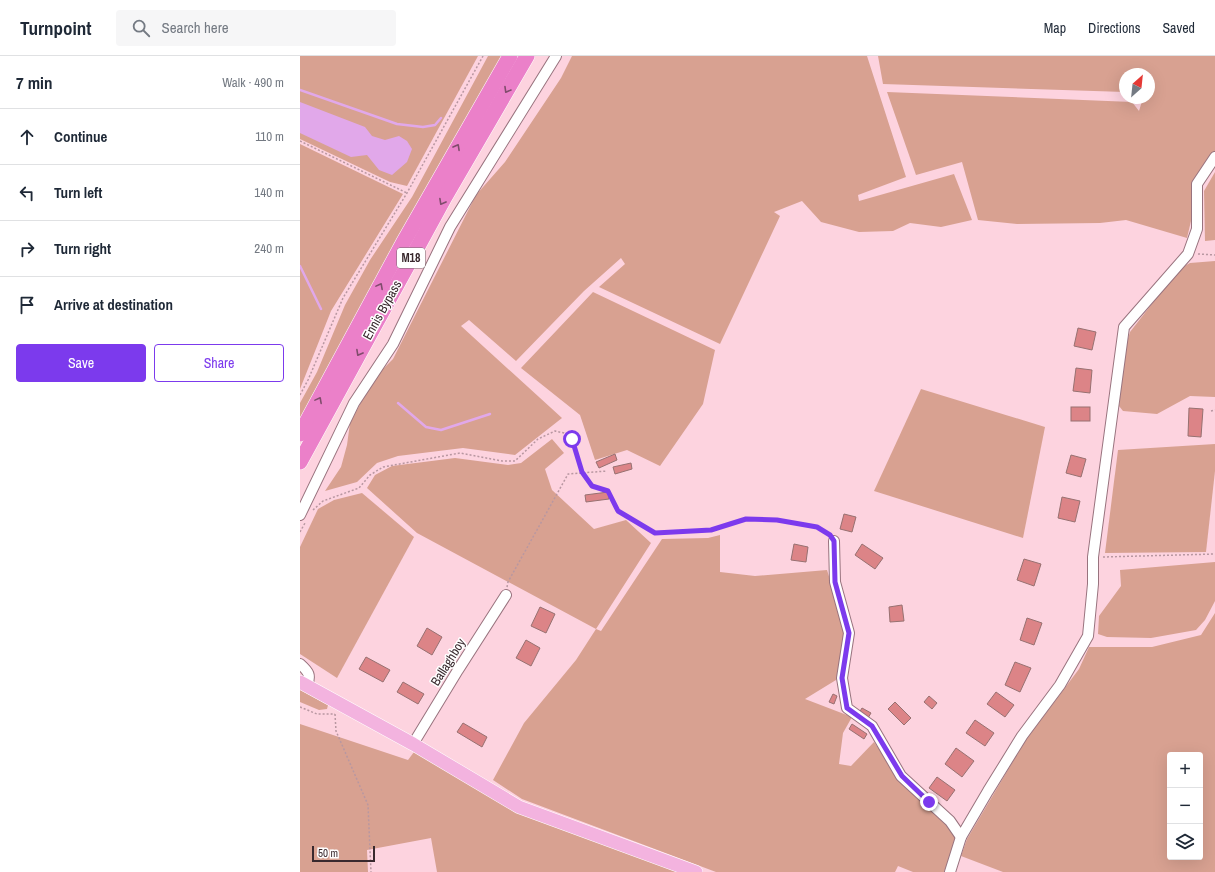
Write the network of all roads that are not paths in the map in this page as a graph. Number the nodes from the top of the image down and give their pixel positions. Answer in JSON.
{"nodes":[{"id":1,"x":510,"y":56,"type":"edge"},
{"id":2,"x":527,"y":56,"type":"edge"},
{"id":3,"x":556,"y":56,"type":"edge"},
{"id":4,"x":1215,"y":156,"type":"edge"},
{"id":5,"x":300,"y":434,"type":"edge"},
{"id":6,"x":300,"y":462,"type":"edge"},
{"id":7,"x":306,"y":516,"type":"edge"},
{"id":8,"x":834,"y":541,"type":"road end"},
{"id":9,"x":506,"y":595,"type":"road end"},
{"id":10,"x":300,"y":664,"type":"edge"},
{"id":11,"x":303,"y":684,"type":"edge"},
{"id":12,"x":413,"y":744,"type":"junction"},
{"id":13,"x":961,"y":837,"type":"junction"},
{"id":14,"x":696,"y":872,"type":"edge"},
{"id":15,"x":950,"y":872,"type":"edge"}],
"edges":[{"from":5,"to":1,"type":"highway","name":"Ennis Bypass","number":"M18","one_way":true},
{"from":2,"to":6,"type":"highway","name":"Ennis Bypass","number":"M18","one_way":true},
{"from":3,"to":7,"type":"street"},
{"from":4,"to":13,"type":"street"},
{"from":8,"to":13,"type":"street"},
{"from":9,"to":12,"type":"street","name":"Ballaghboy"},
{"from":10,"to":11,"type":"street"},
{"from":11,"to":12,"type":"main road"},
{"from":12,"to":14,"type":"main road"},
{"from":13,"to":15,"type":"street"}]}
